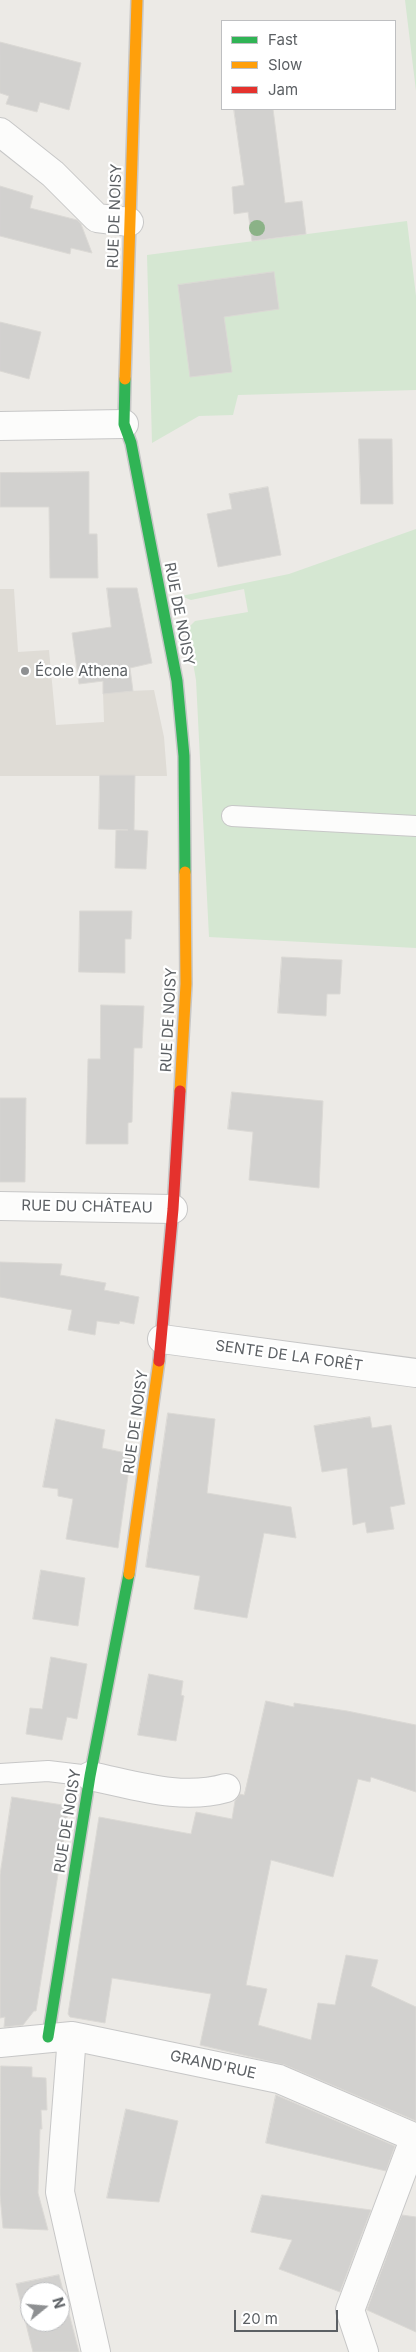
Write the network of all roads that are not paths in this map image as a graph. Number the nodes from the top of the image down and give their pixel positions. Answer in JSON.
{"nodes":[{"id":1,"x":137,"y":0,"type":"edge"},
{"id":2,"x":0,"y":132,"type":"edge"},
{"id":3,"x":129,"y":222,"type":"junction"},
{"id":4,"x":124,"y":424,"type":"junction"},
{"id":5,"x":0,"y":426,"type":"edge"},
{"id":6,"x":232,"y":816,"type":"dead end"},
{"id":7,"x":416,"y":826,"type":"edge"},
{"id":8,"x":0,"y":1206,"type":"edge"},
{"id":9,"x":173,"y":1209,"type":"junction"},
{"id":10,"x":162,"y":1339,"type":"junction"},
{"id":11,"x":416,"y":1373,"type":"edge"},
{"id":12,"x":0,"y":1774,"type":"edge"},
{"id":13,"x":90,"y":1776,"type":"junction"},
{"id":14,"x":226,"y":1788,"type":"dead end"},
{"id":15,"x":60,"y":2037,"type":"junction"},
{"id":16,"x":0,"y":2043,"type":"edge"},
{"id":17,"x":416,"y":2138,"type":"edge"},
{"id":18,"x":96,"y":2352,"type":"edge"},
{"id":19,"x":364,"y":2352,"type":"edge"}],
"edges":[{"from":1,"to":3,"type":"street","name":"RUE DE NOISY"},
{"from":2,"to":3,"type":"street"},
{"from":3,"to":4,"type":"street","name":"RUE DE NOISY"},
{"from":4,"to":5,"type":"street"},
{"from":4,"to":9,"type":"street","name":"RUE DE NOISY"},
{"from":6,"to":7,"type":"lane"},
{"from":8,"to":9,"type":"street","name":"RUE DU CHÂTEAU"},
{"from":9,"to":10,"type":"street","name":"RUE DE NOISY"},
{"from":10,"to":11,"type":"street","name":"SENTE DE LA FORÊT"},
{"from":10,"to":13,"type":"street","name":"RUE DE NOISY"},
{"from":12,"to":13,"type":"lane"},
{"from":13,"to":14,"type":"street"},
{"from":13,"to":15,"type":"street","name":"RUE DE NOISY"},
{"from":15,"to":16,"type":"street","name":"GRAND'RUE"},
{"from":15,"to":17,"type":"street","name":"GRAND'RUE"},
{"from":15,"to":18,"type":"street"},
{"from":17,"to":19,"type":"street"}]}
